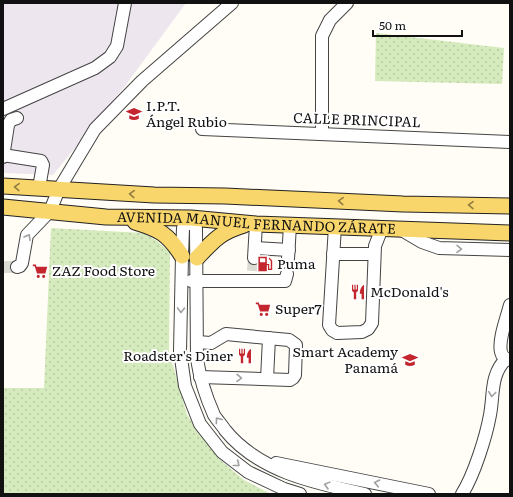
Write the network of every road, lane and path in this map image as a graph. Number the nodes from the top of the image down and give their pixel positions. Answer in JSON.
{"nodes":[{"id":1,"x":125,"y":3,"type":"edge"},
{"id":2,"x":232,"y":3,"type":"edge"},
{"id":3,"x":347,"y":3,"type":"edge"},
{"id":4,"x":3,"y":109,"type":"edge"},
{"id":5,"x":17,"y":118,"type":"dead end"},
{"id":6,"x":202,"y":129,"type":"dead end"},
{"id":7,"x":322,"y":134,"type":"junction"},
{"id":8,"x":510,"y":142,"type":"edge"},
{"id":9,"x":3,"y":156,"type":"edge"},
{"id":10,"x":3,"y":186,"type":"edge"},
{"id":11,"x":39,"y":188,"type":"junction"},
{"id":12,"x":59,"y":190,"type":"junction"},
{"id":13,"x":154,"y":195,"type":"junction"},
{"id":14,"x":225,"y":196,"type":"junction"},
{"id":15,"x":510,"y":206,"type":"edge"},
{"id":16,"x":3,"y":207,"type":"edge"},
{"id":17,"x":50,"y":211,"type":"junction"},
{"id":18,"x":106,"y":216,"type":"junction"},
{"id":19,"x":191,"y":218,"type":"junction"},
{"id":20,"x":253,"y":223,"type":"junction"},
{"id":21,"x":510,"y":224,"type":"edge"},
{"id":22,"x":290,"y":225,"type":"junction"},
{"id":23,"x":335,"y":226,"type":"junction"},
{"id":24,"x":382,"y":228,"type":"junction"},
{"id":25,"x":399,"y":229,"type":"junction"},
{"id":26,"x":444,"y":230,"type":"junction"},
{"id":27,"x":510,"y":233,"type":"edge"},
{"id":28,"x":510,"y":250,"type":"edge"},
{"id":29,"x":336,"y":254,"type":"junction"},
{"id":30,"x":374,"y":254,"type":"junction"},
{"id":31,"x":182,"y":256,"type":"junction"},
{"id":32,"x":197,"y":258,"type":"junction"},
{"id":33,"x":17,"y":267,"type":"dead end"},
{"id":34,"x":287,"y":274,"type":"dead end"},
{"id":35,"x":181,"y":281,"type":"junction"},
{"id":36,"x":197,"y":282,"type":"junction"},
{"id":37,"x":510,"y":305,"type":"edge"},
{"id":38,"x":269,"y":338,"type":"junction"},
{"id":39,"x":197,"y":342,"type":"junction"},
{"id":40,"x":505,"y":344,"type":"edge"},
{"id":41,"x":508,"y":360,"type":"edge"},
{"id":42,"x":200,"y":377,"type":"junction"},
{"id":43,"x":267,"y":379,"type":"junction"},
{"id":44,"x":257,"y":459,"type":"junction"},
{"id":45,"x":300,"y":494,"type":"edge"},
{"id":46,"x":365,"y":494,"type":"edge"},
{"id":47,"x":429,"y":494,"type":"edge"},
{"id":48,"x":462,"y":494,"type":"edge"}],
"edges":[{"from":1,"to":4,"type":"street"},
{"from":2,"to":12,"type":"street"},
{"from":3,"to":7,"type":"street"},
{"from":5,"to":9,"type":"street"},
{"from":6,"to":7,"type":"street","name":"CALLE PRINCIPAL"},
{"from":7,"to":8,"type":"street","name":"CALLE PRINCIPAL"},
{"from":9,"to":11,"type":"street"},
{"from":11,"to":10,"type":"main road","name":"AVENIDA MANUEL FERNANDO ZÁRATE","one_way":true},
{"from":11,"to":12,"type":"main road","name":"AVENIDA MANUEL FERNANDO ZÁRATE"},
{"from":13,"to":12,"type":"main road","name":"AVENIDA MANUEL FERNANDO ZÁRATE","one_way":true},
{"from":12,"to":17,"type":"street"},
{"from":13,"to":14,"type":"main road","name":"AVENIDA MANUEL FERNANDO ZÁRATE"},
{"from":13,"to":19,"type":"main road"},
{"from":15,"to":14,"type":"main road","name":"AVENIDA MANUEL FERNANDO ZÁRATE","one_way":true},
{"from":14,"to":19,"type":"main road"},
{"from":16,"to":17,"type":"main road","name":"AVENIDA MANUEL FERNANDO ZÁRATE"},
{"from":17,"to":18,"type":"main road","name":"AVENIDA MANUEL FERNANDO ZÁRATE"},
{"from":33,"to":17,"type":"street","one_way":true},
{"from":18,"to":19,"type":"main road","name":"AVENIDA MANUEL FERNANDO ZÁRATE"},
{"from":18,"to":31,"type":"main road"},
{"from":19,"to":20,"type":"main road","name":"AVENIDA MANUEL FERNANDO ZÁRATE"},
{"from":19,"to":31,"type":"street"},
{"from":19,"to":32,"type":"street"},
{"from":20,"to":22,"type":"main road","name":"AVENIDA MANUEL FERNANDO ZÁRATE"},
{"from":20,"to":22,"type":"street"},
{"from":20,"to":32,"type":"main road"},
{"from":21,"to":26,"type":"main road"},
{"from":22,"to":23,"type":"main road","name":"AVENIDA MANUEL FERNANDO ZÁRATE"},
{"from":23,"to":24,"type":"main road","name":"AVENIDA MANUEL FERNANDO ZÁRATE"},
{"from":23,"to":29,"type":"street"},
{"from":24,"to":25,"type":"main road","name":"AVENIDA MANUEL FERNANDO ZÁRATE"},
{"from":24,"to":30,"type":"street"},
{"from":25,"to":26,"type":"main road","name":"AVENIDA MANUEL FERNANDO ZÁRATE"},
{"from":25,"to":28,"type":"street","one_way":true},
{"from":26,"to":27,"type":"main road","name":"AVENIDA MANUEL FERNANDO ZÁRATE"},
{"from":29,"to":30,"type":"street"},
{"from":29,"to":30,"type":"street"},
{"from":31,"to":35,"type":"street"},
{"from":32,"to":36,"type":"street"},
{"from":34,"to":36,"type":"street"},
{"from":35,"to":36,"type":"street"},
{"from":35,"to":45,"type":"street","one_way":true},
{"from":36,"to":39,"type":"street"},
{"from":37,"to":40,"type":"street"},
{"from":38,"to":39,"type":"street"},
{"from":38,"to":43,"type":"street"},
{"from":38,"to":43,"type":"street"},
{"from":39,"to":42,"type":"street"},
{"from":40,"to":41,"type":"street"},
{"from":41,"to":48,"type":"street","one_way":true},
{"from":42,"to":43,"type":"street","one_way":true},
{"from":44,"to":42,"type":"street","one_way":true},
{"from":46,"to":44,"type":"street","one_way":true},
{"from":47,"to":44,"type":"street","one_way":true}]}
